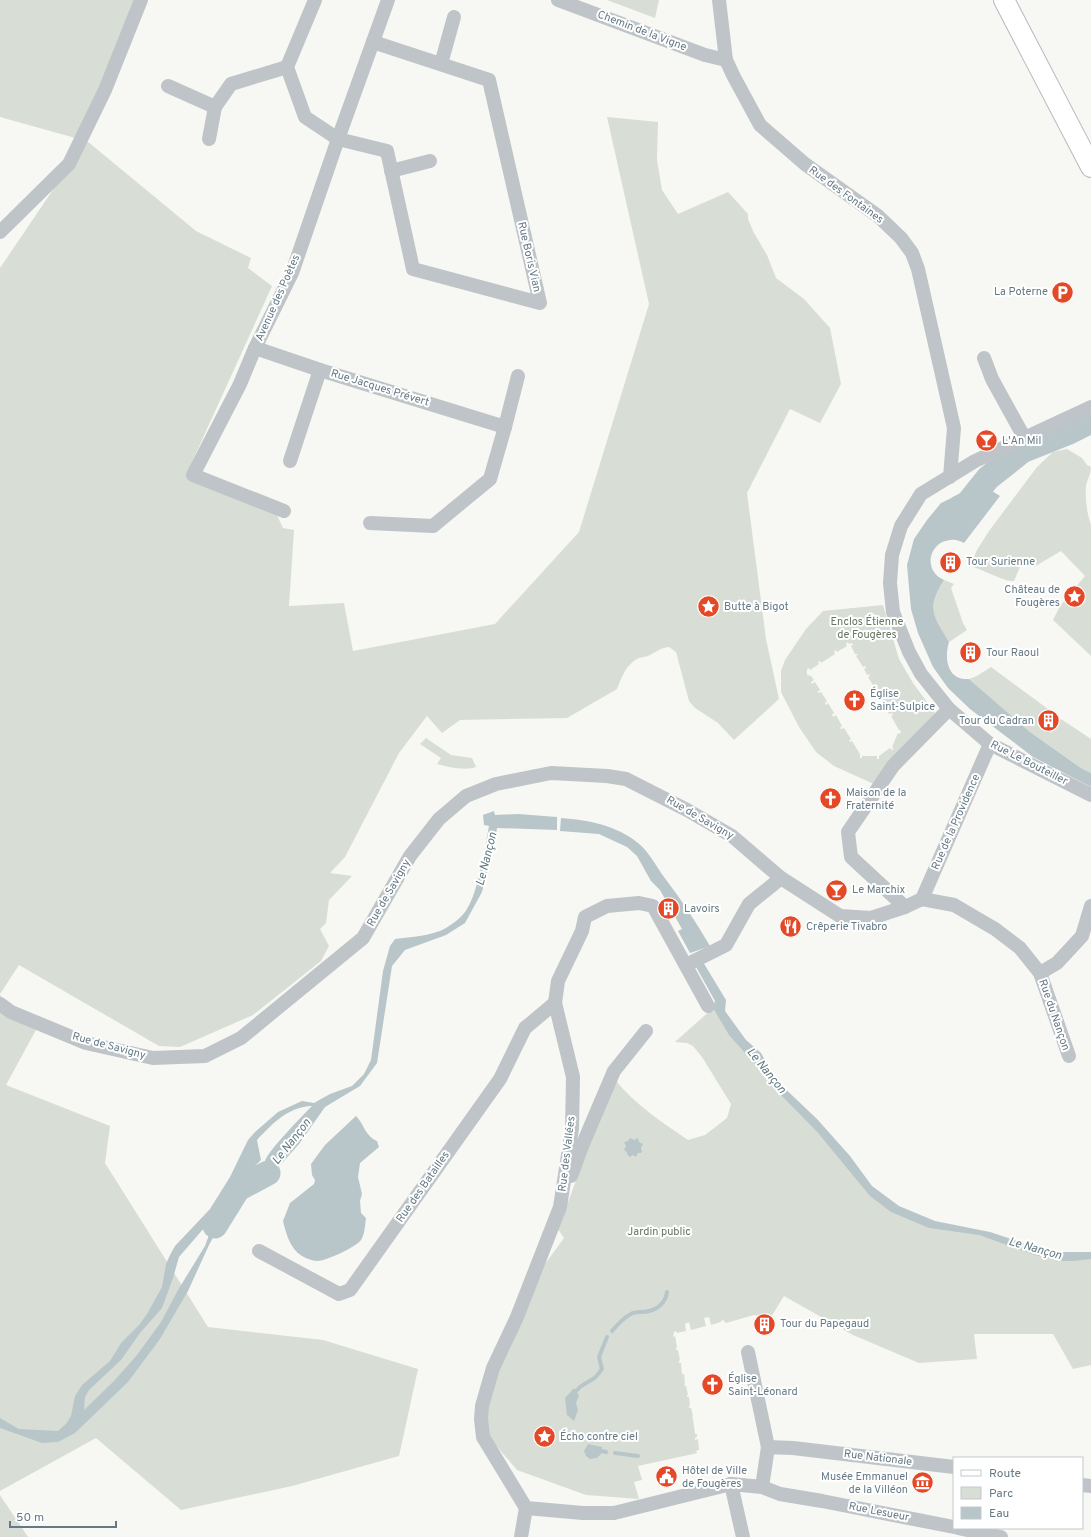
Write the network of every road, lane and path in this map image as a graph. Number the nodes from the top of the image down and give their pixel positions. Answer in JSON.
{"nodes":[{"id":1,"x":141,"y":0,"type":"edge"},
{"id":2,"x":314,"y":0,"type":"edge"},
{"id":3,"x":388,"y":0,"type":"edge"},
{"id":4,"x":558,"y":0,"type":"edge"},
{"id":5,"x":719,"y":0,"type":"edge"},
{"id":6,"x":1004,"y":0,"type":"edge"},
{"id":7,"x":454,"y":17,"type":"dead end"},
{"id":8,"x":372,"y":42,"type":"junction"},
{"id":9,"x":726,"y":60,"type":"junction"},
{"id":10,"x":441,"y":64,"type":"junction"},
{"id":11,"x":287,"y":67,"type":"junction"},
{"id":12,"x":168,"y":86,"type":"dead end"},
{"id":13,"x":215,"y":107,"type":"junction"},
{"id":14,"x":209,"y":138,"type":"dead end"},
{"id":15,"x":338,"y":139,"type":"junction"},
{"id":16,"x":430,"y":161,"type":"dead end"},
{"id":17,"x":1091,"y":167,"type":"edge"},
{"id":18,"x":391,"y":171,"type":"junction"},
{"id":19,"x":0,"y":232,"type":"edge"},
{"id":20,"x":255,"y":348,"type":"junction"},
{"id":21,"x":984,"y":358,"type":"dead end"},
{"id":22,"x":320,"y":370,"type":"junction"},
{"id":23,"x":518,"y":376,"type":"dead end"},
{"id":24,"x":1091,"y":407,"type":"edge"},
{"id":25,"x":505,"y":427,"type":"junction"},
{"id":26,"x":1024,"y":437,"type":"junction"},
{"id":27,"x":290,"y":460,"type":"dead end"},
{"id":28,"x":950,"y":477,"type":"junction"},
{"id":29,"x":284,"y":511,"type":"dead end"},
{"id":30,"x":370,"y":523,"type":"dead end"},
{"id":31,"x":949,"y":709,"type":"junction"},
{"id":32,"x":990,"y":744,"type":"junction"},
{"id":33,"x":1091,"y":795,"type":"edge"},
{"id":34,"x":778,"y":876,"type":"junction"},
{"id":35,"x":922,"y":899,"type":"junction"},
{"id":36,"x":1091,"y":906,"type":"edge"},
{"id":37,"x":905,"y":908,"type":"junction"},
{"id":38,"x":689,"y":963,"type":"junction"},
{"id":39,"x":1040,"y":973,"type":"junction"},
{"id":40,"x":555,"y":1003,"type":"junction"},
{"id":41,"x":0,"y":1004,"type":"edge"},
{"id":42,"x":708,"y":1006,"type":"dead end"},
{"id":43,"x":646,"y":1030,"type":"dead end"},
{"id":44,"x":1069,"y":1056,"type":"dead end"},
{"id":45,"x":560,"y":1207,"type":"junction"},
{"id":46,"x":259,"y":1251,"type":"dead end"},
{"id":47,"x":748,"y":1352,"type":"dead end"},
{"id":48,"x":768,"y":1447,"type":"junction"},
{"id":49,"x":953,"y":1467,"type":"edge"},
{"id":50,"x":731,"y":1484,"type":"junction"},
{"id":51,"x":762,"y":1487,"type":"junction"},
{"id":52,"x":526,"y":1508,"type":"junction"},
{"id":53,"x":953,"y":1528,"type":"edge"},
{"id":54,"x":963,"y":1530,"type":"edge"},
{"id":55,"x":521,"y":1537,"type":"edge"},
{"id":56,"x":743,"y":1537,"type":"edge"},
{"id":57,"x":1001,"y":1537,"type":"edge"}],
"edges":[{"from":1,"to":19,"type":"street"},
{"from":2,"to":11,"type":"street"},
{"from":3,"to":8,"type":"street","name":"Avenue des Poètes"},
{"from":4,"to":9,"type":"street","name":"Chemin de la Vigne"},
{"from":5,"to":9,"type":"street","name":"Rue des Fontaines"},
{"from":6,"to":17,"type":"main road"},
{"from":7,"to":10,"type":"street"},
{"from":8,"to":10,"type":"street","name":"Rue Boris Vian"},
{"from":8,"to":15,"type":"street","name":"Avenue des Poètes"},
{"from":9,"to":28,"type":"street","name":"Rue des Fontaines"},
{"from":10,"to":18,"type":"street","name":"Rue Boris Vian"},
{"from":11,"to":13,"type":"street"},
{"from":11,"to":15,"type":"street"},
{"from":12,"to":13,"type":"street"},
{"from":13,"to":14,"type":"street"},
{"from":15,"to":18,"type":"street","name":"Rue Boris Vian"},
{"from":15,"to":20,"type":"street","name":"Avenue des Poètes"},
{"from":16,"to":18,"type":"street"},
{"from":20,"to":22,"type":"street","name":"Rue Jacques Prévert"},
{"from":20,"to":29,"type":"street","name":"Avenue des Poètes"},
{"from":21,"to":26,"type":"street"},
{"from":22,"to":25,"type":"street","name":"Rue Jacques Prévert"},
{"from":22,"to":27,"type":"street"},
{"from":23,"to":25,"type":"street"},
{"from":24,"to":26,"type":"street","name":"Rue Le Bouteiller"},
{"from":25,"to":30,"type":"street"},
{"from":26,"to":28,"type":"street","name":"Rue Le Bouteiller"},
{"from":28,"to":31,"type":"street","name":"Rue Le Bouteiller"},
{"from":31,"to":32,"type":"street","name":"Rue Le Bouteiller"},
{"from":31,"to":37,"type":"street"},
{"from":32,"to":33,"type":"street","name":"Rue Le Bouteiller"},
{"from":32,"to":35,"type":"street","name":"Rue de la Providence"},
{"from":34,"to":37,"type":"street","name":"Rue de Savigny"},
{"from":34,"to":38,"type":"street"},
{"from":34,"to":41,"type":"street","name":"Rue de Savigny"},
{"from":35,"to":37,"type":"street","name":"Rue de Savigny"},
{"from":35,"to":39,"type":"street","name":"Rue du Nançon"},
{"from":36,"to":39,"type":"street"},
{"from":38,"to":40,"type":"street","name":"Rue des Vallées"},
{"from":38,"to":42,"type":"street","name":"Rue des Vallées"},
{"from":39,"to":44,"type":"street","name":"Rue du Nançon"},
{"from":40,"to":45,"type":"street","name":"Rue des Vallées"},
{"from":40,"to":46,"type":"street","name":"Rue des Batailles"},
{"from":43,"to":45,"type":"street"},
{"from":45,"to":52,"type":"street","name":"Rue des Vallées"},
{"from":47,"to":48,"type":"street"},
{"from":48,"to":49,"type":"street","name":"Rue Nationale"},
{"from":48,"to":51,"type":"street"},
{"from":50,"to":51,"type":"street","name":"Rue Lesueur"},
{"from":50,"to":52,"type":"street","name":"Rue Lesueur"},
{"from":50,"to":56,"type":"street"},
{"from":51,"to":53,"type":"street","name":"Rue Lesueur"},
{"from":52,"to":55,"type":"street"},
{"from":54,"to":57,"type":"street","name":"Rue Lesueur"}]}
